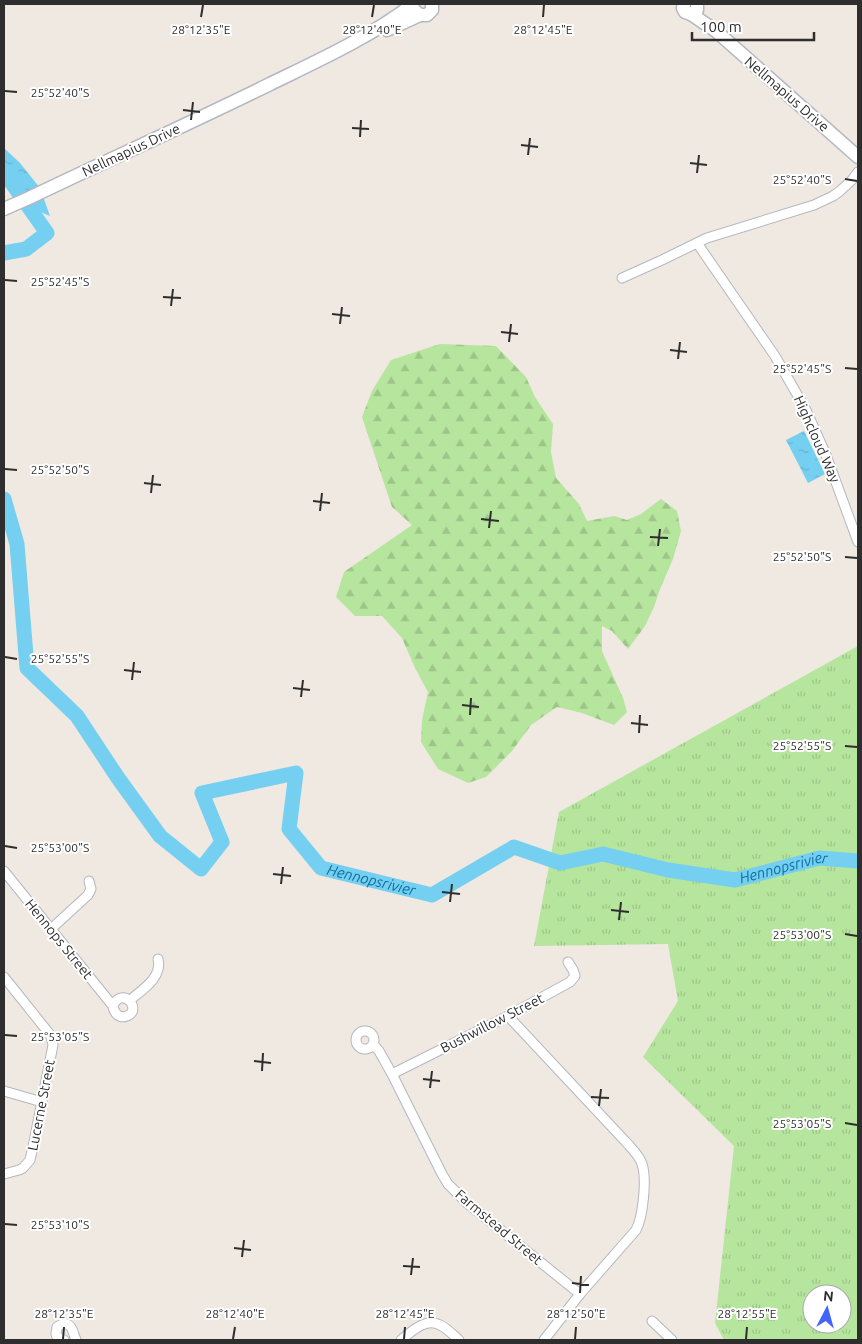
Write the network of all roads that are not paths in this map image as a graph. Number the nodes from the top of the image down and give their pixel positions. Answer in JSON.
{"nodes":[{"id":1,"x":414,"y":4,"type":"edge"},
{"id":2,"x":446,"y":4,"type":"edge"},
{"id":3,"x":689,"y":6,"type":"edge"},
{"id":4,"x":428,"y":10,"type":"edge"},
{"id":5,"x":339,"y":50,"type":"junction"},
{"id":6,"x":858,"y":157,"type":"edge"},
{"id":7,"x":858,"y":172,"type":"edge"},
{"id":8,"x":4,"y":208,"type":"edge"},
{"id":9,"x":697,"y":243,"type":"junction"},
{"id":10,"x":622,"y":278,"type":"dead end"},
{"id":11,"x":858,"y":542,"type":"edge"},
{"id":12,"x":4,"y":871,"type":"edge"},
{"id":13,"x":90,"y":881,"type":"dead end"},
{"id":14,"x":51,"y":929,"type":"junction"},
{"id":15,"x":158,"y":959,"type":"dead end"},
{"id":16,"x":568,"y":962,"type":"dead end"},
{"id":17,"x":4,"y":977,"type":"edge"},
{"id":18,"x":130,"y":1000,"type":"junction"},
{"id":19,"x":113,"y":1006,"type":"junction"},
{"id":20,"x":508,"y":1016,"type":"junction"},
{"id":21,"x":373,"y":1044,"type":"dead end"},
{"id":22,"x":392,"y":1074,"type":"junction"},
{"id":23,"x":4,"y":1091,"type":"edge"},
{"id":24,"x":42,"y":1102,"type":"junction"},
{"id":25,"x":4,"y":1174,"type":"edge"},
{"id":26,"x":580,"y":1294,"type":"junction"},
{"id":27,"x":652,"y":1321,"type":"dead end"},
{"id":28,"x":64,"y":1340,"type":"edge"},
{"id":29,"x":74,"y":1340,"type":"edge"},
{"id":30,"x":401,"y":1340,"type":"edge"},
{"id":31,"x":458,"y":1340,"type":"edge"},
{"id":32,"x":544,"y":1340,"type":"edge"},
{"id":33,"x":672,"y":1340,"type":"edge"}],
"edges":[{"from":1,"to":4,"type":"main road"},
{"from":1,"to":5,"type":"main road","name":"Nellmapius Drive"},
{"from":2,"to":4,"type":"main road","name":"Nellmapius Drive"},
{"from":3,"to":6,"type":"main road","name":"Nellmapius Drive"},
{"from":4,"to":5,"type":"main road","name":"Nellmapius Drive"},
{"from":5,"to":8,"type":"main road","name":"Nellmapius Drive"},
{"from":7,"to":9,"type":"street"},
{"from":9,"to":10,"type":"street"},
{"from":9,"to":11,"type":"street","name":"Highcloud Way"},
{"from":12,"to":14,"type":"street","name":"Hennops Street"},
{"from":13,"to":14,"type":"street"},
{"from":14,"to":19,"type":"street","name":"Hennops Street"},
{"from":15,"to":18,"type":"street"},
{"from":16,"to":20,"type":"street","name":"Bushwillow Street"},
{"from":17,"to":24,"type":"street","name":"Lucerne Street"},
{"from":18,"to":19,"type":"street"},
{"from":18,"to":19,"type":"street","name":"Hennops Street"},
{"from":20,"to":22,"type":"street","name":"Bushwillow Street"},
{"from":20,"to":26,"type":"street"},
{"from":21,"to":22,"type":"street","name":"Farmstead Street"},
{"from":22,"to":26,"type":"street","name":"Farmstead Street"},
{"from":23,"to":24,"type":"street"},
{"from":24,"to":25,"type":"street","name":"Lucerne Street"},
{"from":26,"to":32,"type":"street"},
{"from":27,"to":33,"type":"street"},
{"from":28,"to":29,"type":"street"},
{"from":30,"to":31,"type":"street"}]}
